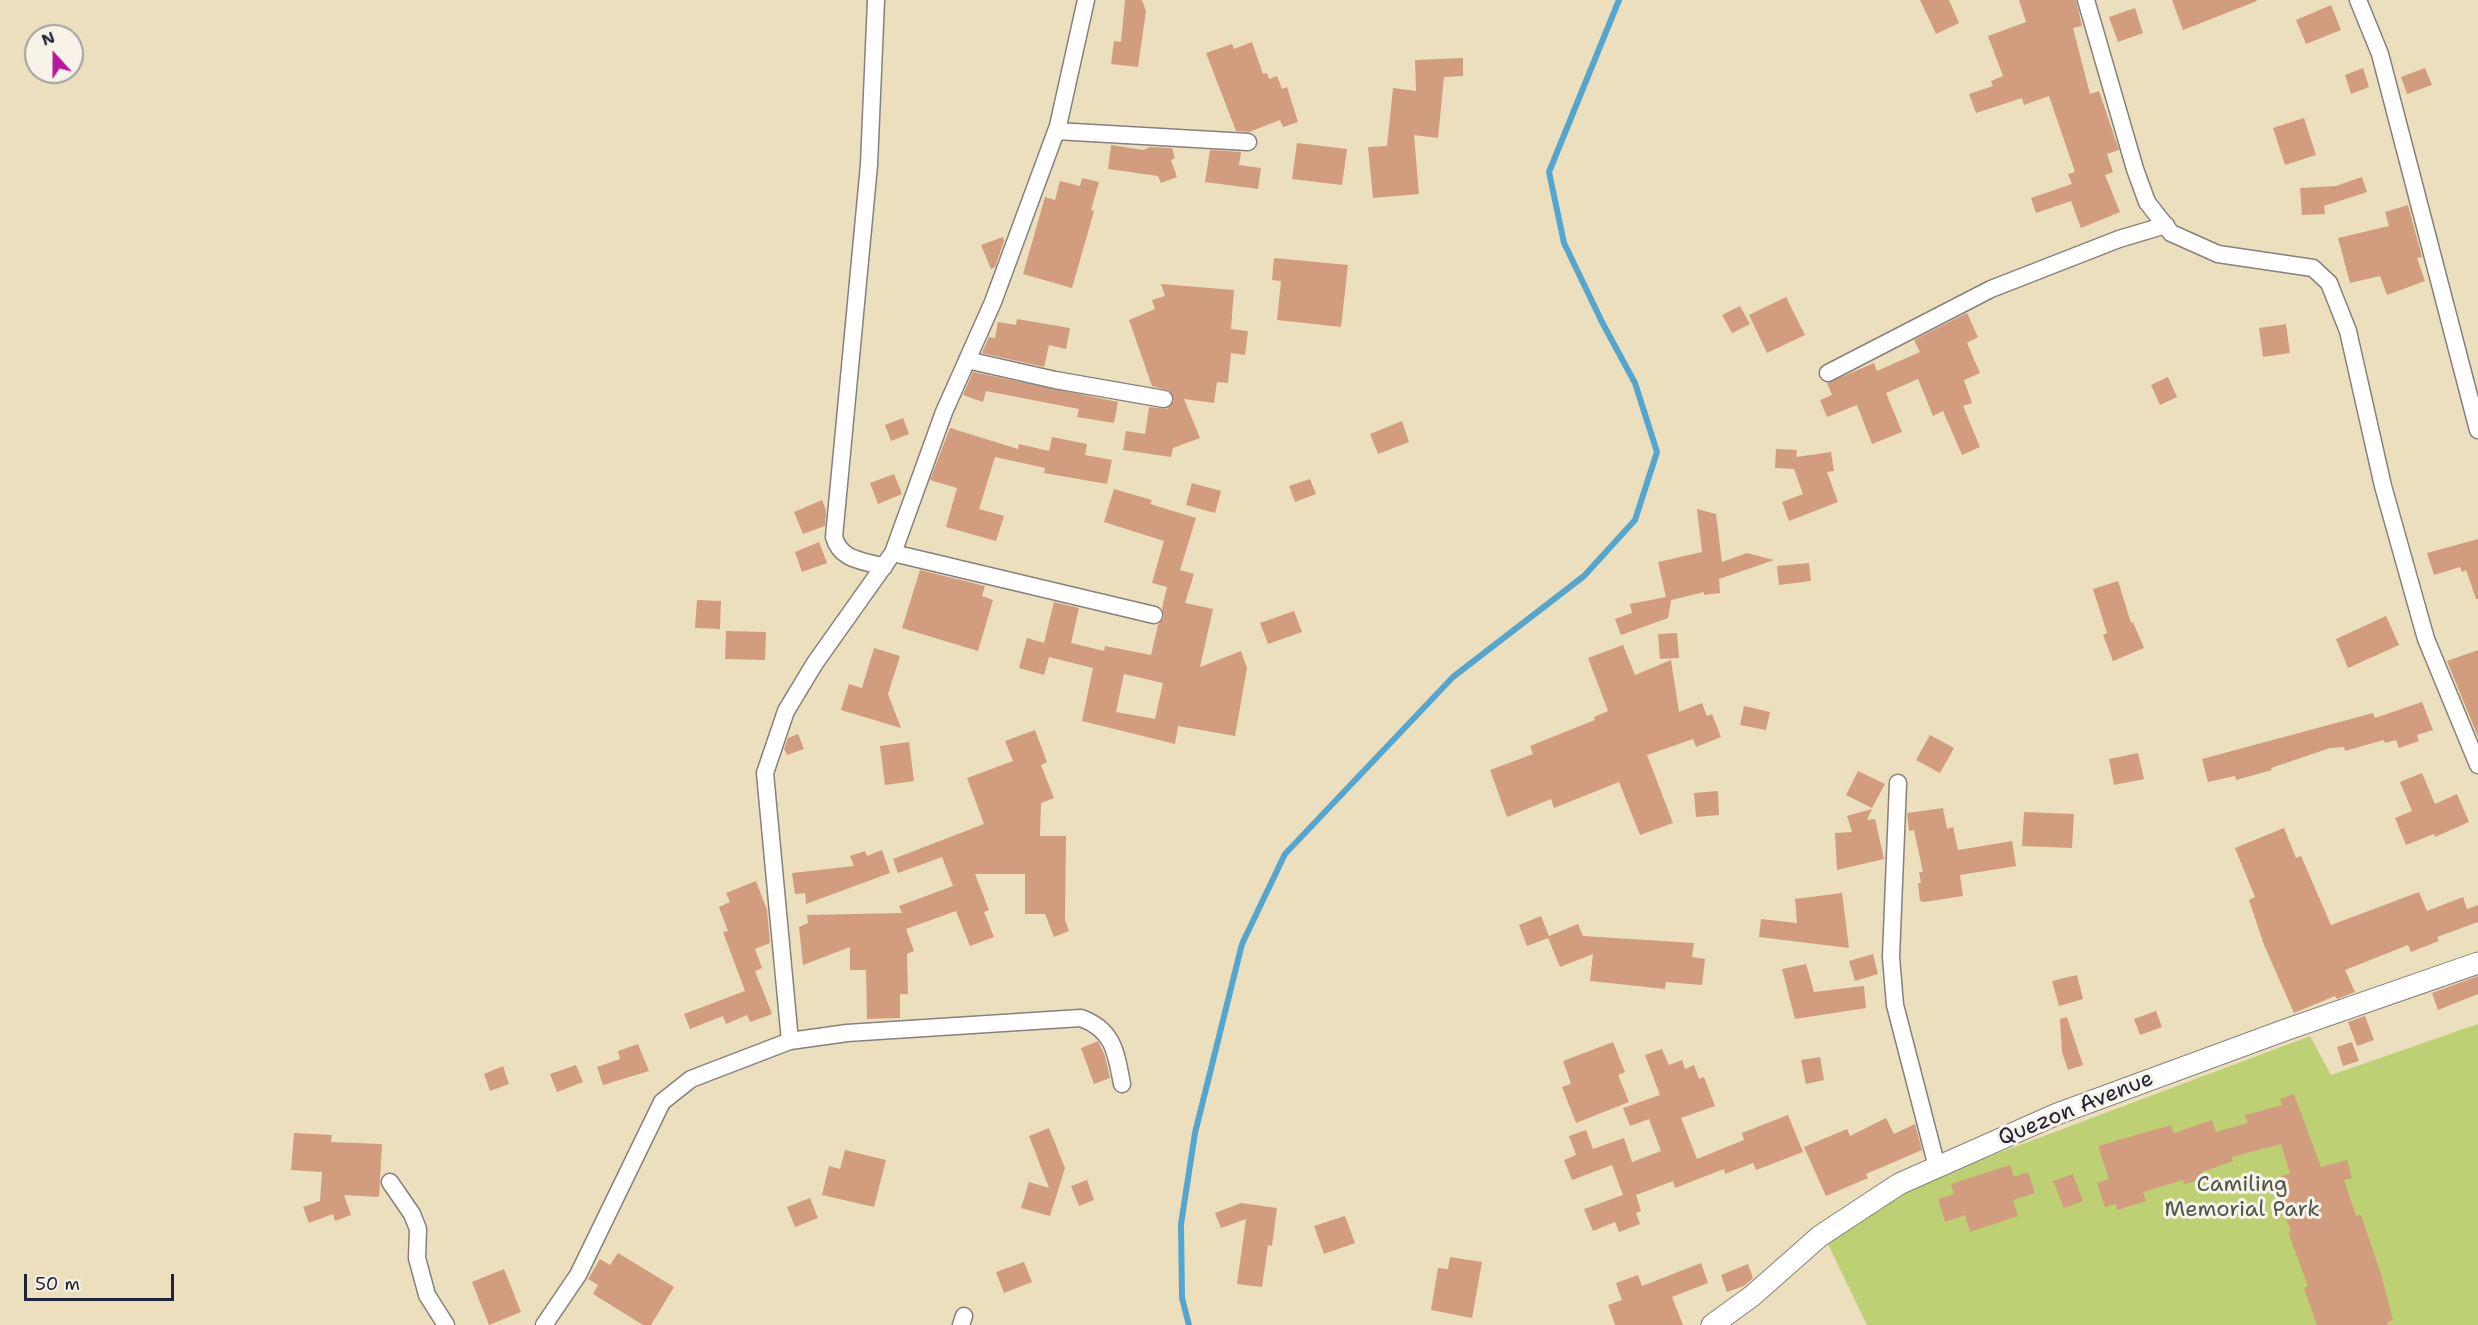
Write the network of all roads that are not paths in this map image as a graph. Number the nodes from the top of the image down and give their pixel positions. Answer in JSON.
{"nodes":[{"id":1,"x":876,"y":0,"type":"edge"},
{"id":2,"x":1086,"y":0,"type":"edge"},
{"id":3,"x":2086,"y":0,"type":"edge"},
{"id":4,"x":2358,"y":0,"type":"edge"},
{"id":5,"x":1056,"y":131,"type":"junction"},
{"id":6,"x":1248,"y":142,"type":"dead end"},
{"id":7,"x":2166,"y":225,"type":"junction"},
{"id":8,"x":967,"y":360,"type":"junction"},
{"id":9,"x":1828,"y":373,"type":"dead end"},
{"id":10,"x":1164,"y":399,"type":"dead end"},
{"id":11,"x":2478,"y":430,"type":"edge"},
{"id":12,"x":888,"y":560,"type":"junction"},
{"id":13,"x":1154,"y":615,"type":"dead end"},
{"id":14,"x":2478,"y":765,"type":"edge"},
{"id":15,"x":1898,"y":783,"type":"dead end"},
{"id":16,"x":2478,"y":963,"type":"edge"},
{"id":17,"x":790,"y":1041,"type":"junction"},
{"id":18,"x":1122,"y":1084,"type":"dead end"},
{"id":19,"x":1937,"y":1167,"type":"junction"},
{"id":20,"x":390,"y":1182,"type":"dead end"},
{"id":21,"x":446,"y":1325,"type":"edge"},
{"id":22,"x":544,"y":1325,"type":"edge"},
{"id":23,"x":1712,"y":1325,"type":"edge"}],
"edges":[{"from":1,"to":12,"type":"street"},
{"from":2,"to":5,"type":"street"},
{"from":3,"to":7,"type":"street"},
{"from":4,"to":11,"type":"street"},
{"from":5,"to":6,"type":"street"},
{"from":5,"to":8,"type":"street"},
{"from":7,"to":9,"type":"street"},
{"from":7,"to":14,"type":"street"},
{"from":8,"to":10,"type":"street"},
{"from":8,"to":12,"type":"street"},
{"from":12,"to":13,"type":"street"},
{"from":12,"to":17,"type":"street"},
{"from":15,"to":19,"type":"street"},
{"from":16,"to":19,"type":"street","name":"Quezon Avenue"},
{"from":17,"to":18,"type":"street"},
{"from":17,"to":22,"type":"street"},
{"from":19,"to":23,"type":"street","name":"Quezon Avenue"},
{"from":20,"to":21,"type":"street"}]}
